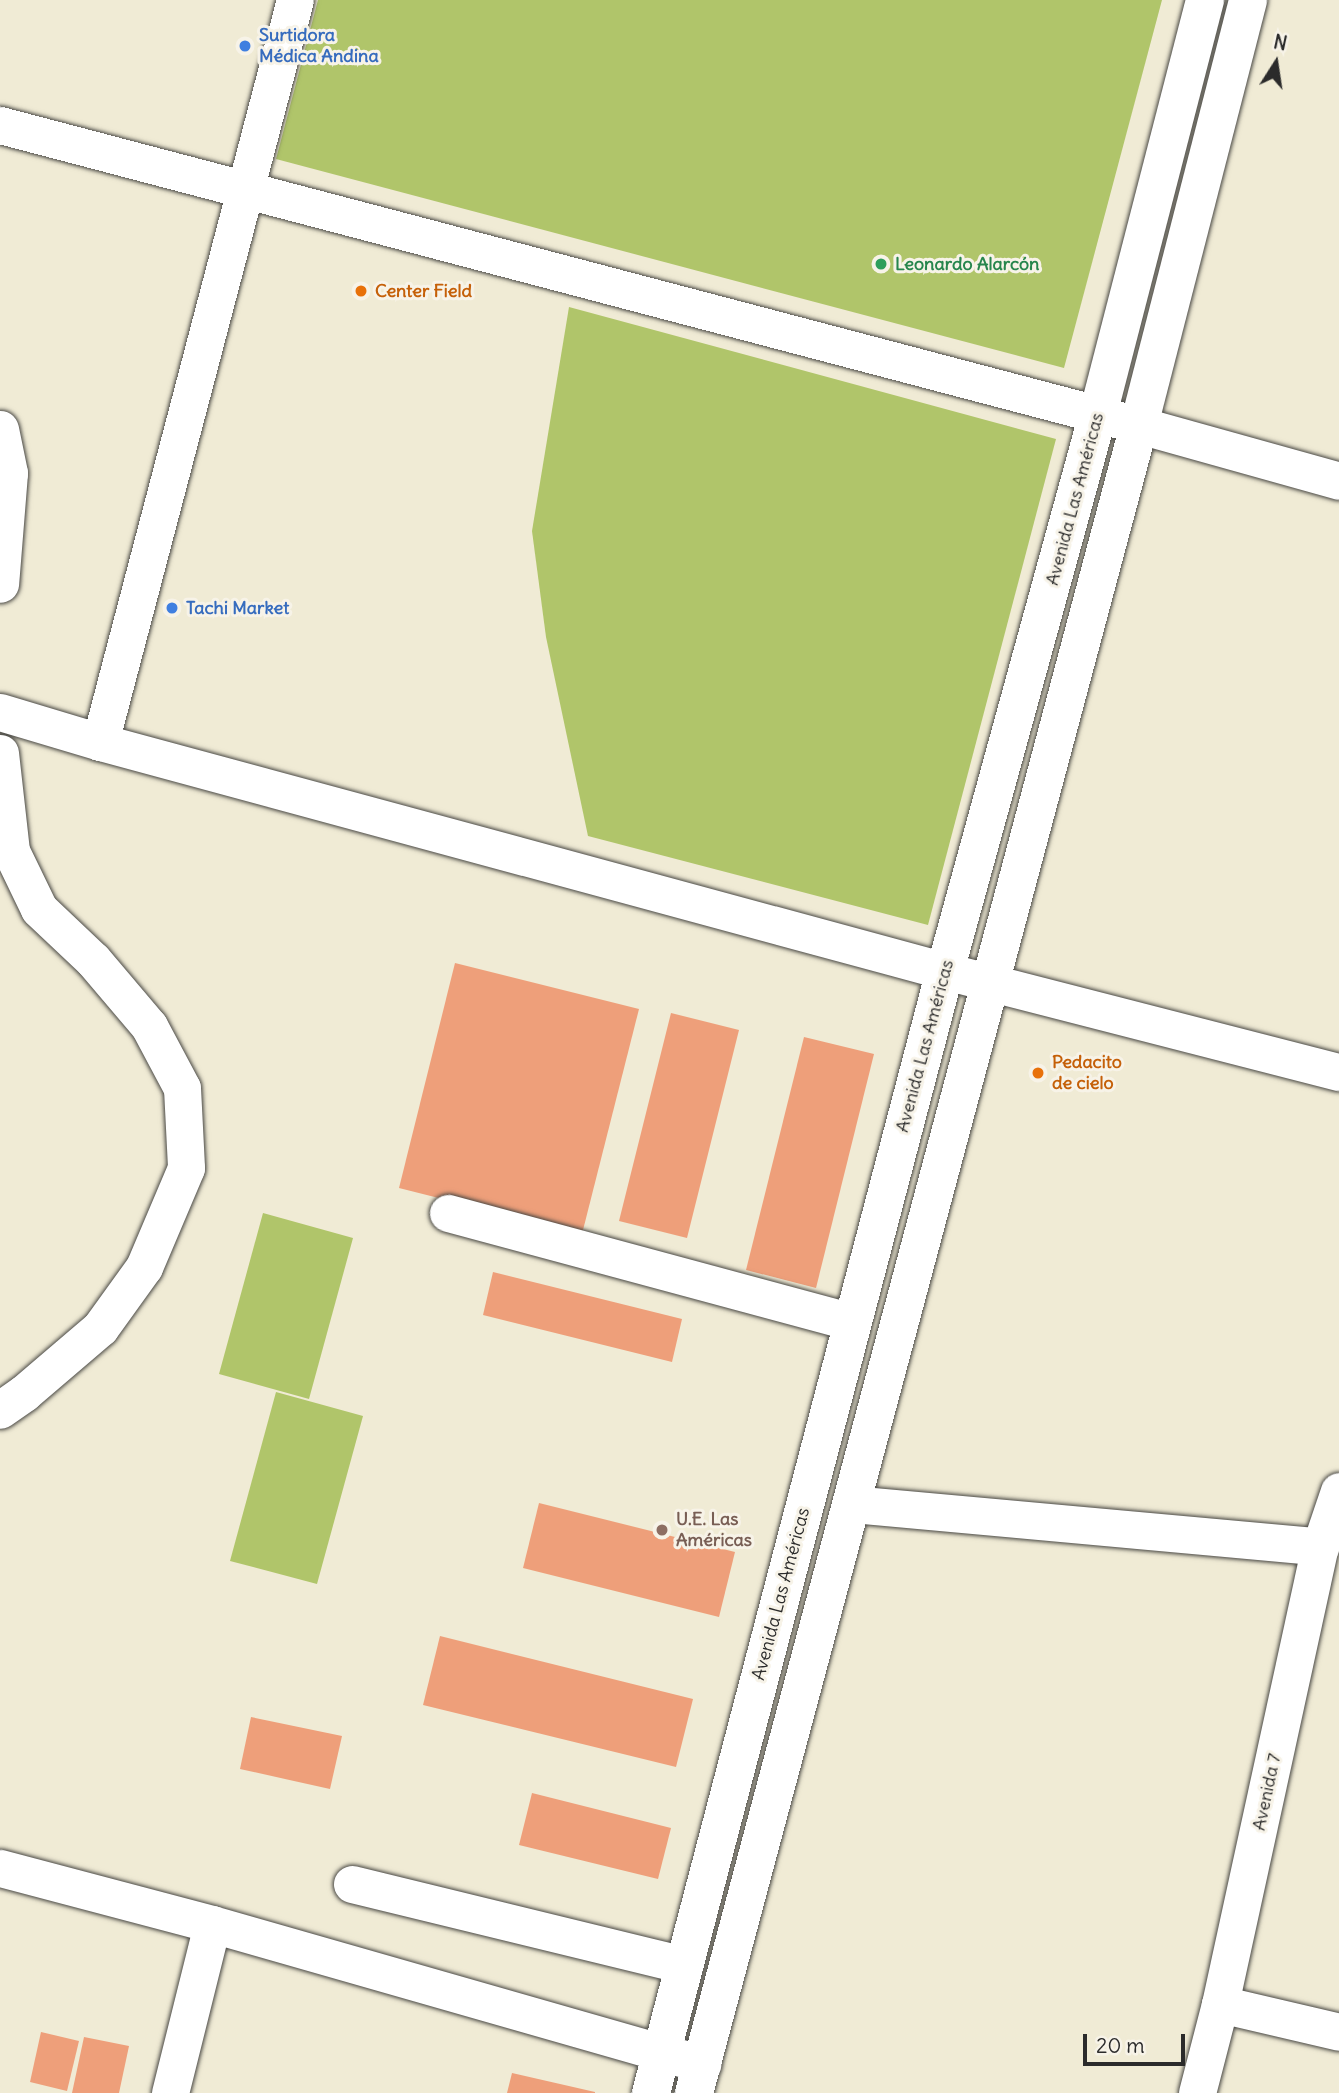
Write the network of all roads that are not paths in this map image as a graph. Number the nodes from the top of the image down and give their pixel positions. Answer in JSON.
{"nodes":[{"id":1,"x":295,"y":0,"type":"edge"},
{"id":2,"x":1205,"y":0,"type":"edge"},
{"id":3,"x":1248,"y":0,"type":"edge"},
{"id":4,"x":0,"y":125,"type":"edge"},
{"id":5,"x":245,"y":188,"type":"junction"},
{"id":6,"x":1098,"y":414,"type":"junction"},
{"id":7,"x":1139,"y":425,"type":"junction"},
{"id":8,"x":0,"y":429,"type":"edge"},
{"id":9,"x":1339,"y":481,"type":"edge"},
{"id":10,"x":0,"y":584,"type":"edge"},
{"id":11,"x":0,"y":712,"type":"edge"},
{"id":12,"x":100,"y":742,"type":"junction"},
{"id":13,"x":0,"y":753,"type":"edge"},
{"id":14,"x":945,"y":971,"type":"junction"},
{"id":15,"x":990,"y":983,"type":"junction"},
{"id":16,"x":1339,"y":1072,"type":"edge"},
{"id":17,"x":448,"y":1213,"type":"dead end"},
{"id":18,"x":852,"y":1322,"type":"junction"},
{"id":19,"x":0,"y":1410,"type":"edge"},
{"id":20,"x":1339,"y":1491,"type":"edge"},
{"id":21,"x":852,"y":1504,"type":"junction"},
{"id":22,"x":1320,"y":1547,"type":"junction"},
{"id":23,"x":0,"y":1868,"type":"edge"},
{"id":24,"x":352,"y":1884,"type":"dead end"},
{"id":25,"x":212,"y":1924,"type":"junction"},
{"id":26,"x":684,"y":1965,"type":"junction"},
{"id":27,"x":1220,"y":2004,"type":"junction"},
{"id":28,"x":1339,"y":2032,"type":"edge"},
{"id":29,"x":662,"y":2053,"type":"junction"},
{"id":30,"x":698,"y":2079,"type":"edge"},
{"id":31,"x":170,"y":2093,"type":"edge"},
{"id":32,"x":651,"y":2093,"type":"edge"},
{"id":33,"x":1197,"y":2093,"type":"edge"}],
"edges":[{"from":1,"to":5,"type":"street"},
{"from":2,"to":6,"type":"main road","name":"Avenida Las Américas"},
{"from":3,"to":7,"type":"main road"},
{"from":4,"to":5,"type":"street"},
{"from":5,"to":6,"type":"street"},
{"from":5,"to":12,"type":"street"},
{"from":6,"to":7,"type":"street"},
{"from":6,"to":14,"type":"main road","name":"Avenida Las Américas"},
{"from":7,"to":9,"type":"street"},
{"from":7,"to":15,"type":"main road"},
{"from":8,"to":10,"type":"street"},
{"from":11,"to":12,"type":"street"},
{"from":12,"to":14,"type":"street"},
{"from":13,"to":19,"type":"street"},
{"from":14,"to":15,"type":"street"},
{"from":14,"to":18,"type":"main road","name":"Avenida Las Américas"},
{"from":15,"to":16,"type":"street"},
{"from":15,"to":21,"type":"main road"},
{"from":17,"to":18,"type":"street"},
{"from":18,"to":26,"type":"main road","name":"Avenida Las Américas"},
{"from":20,"to":22,"type":"street","name":"Avenida 7"},
{"from":21,"to":22,"type":"street"},
{"from":21,"to":30,"type":"main road"},
{"from":22,"to":27,"type":"street","name":"Avenida 7"},
{"from":23,"to":25,"type":"street"},
{"from":24,"to":26,"type":"street"},
{"from":25,"to":29,"type":"street"},
{"from":25,"to":31,"type":"street"},
{"from":26,"to":29,"type":"main road","name":"Avenida Las Américas"},
{"from":27,"to":28,"type":"street"},
{"from":27,"to":33,"type":"street","name":"Avenida 7"},
{"from":29,"to":30,"type":"street"},
{"from":29,"to":32,"type":"main road","name":"Avenida Las Américas"}]}
